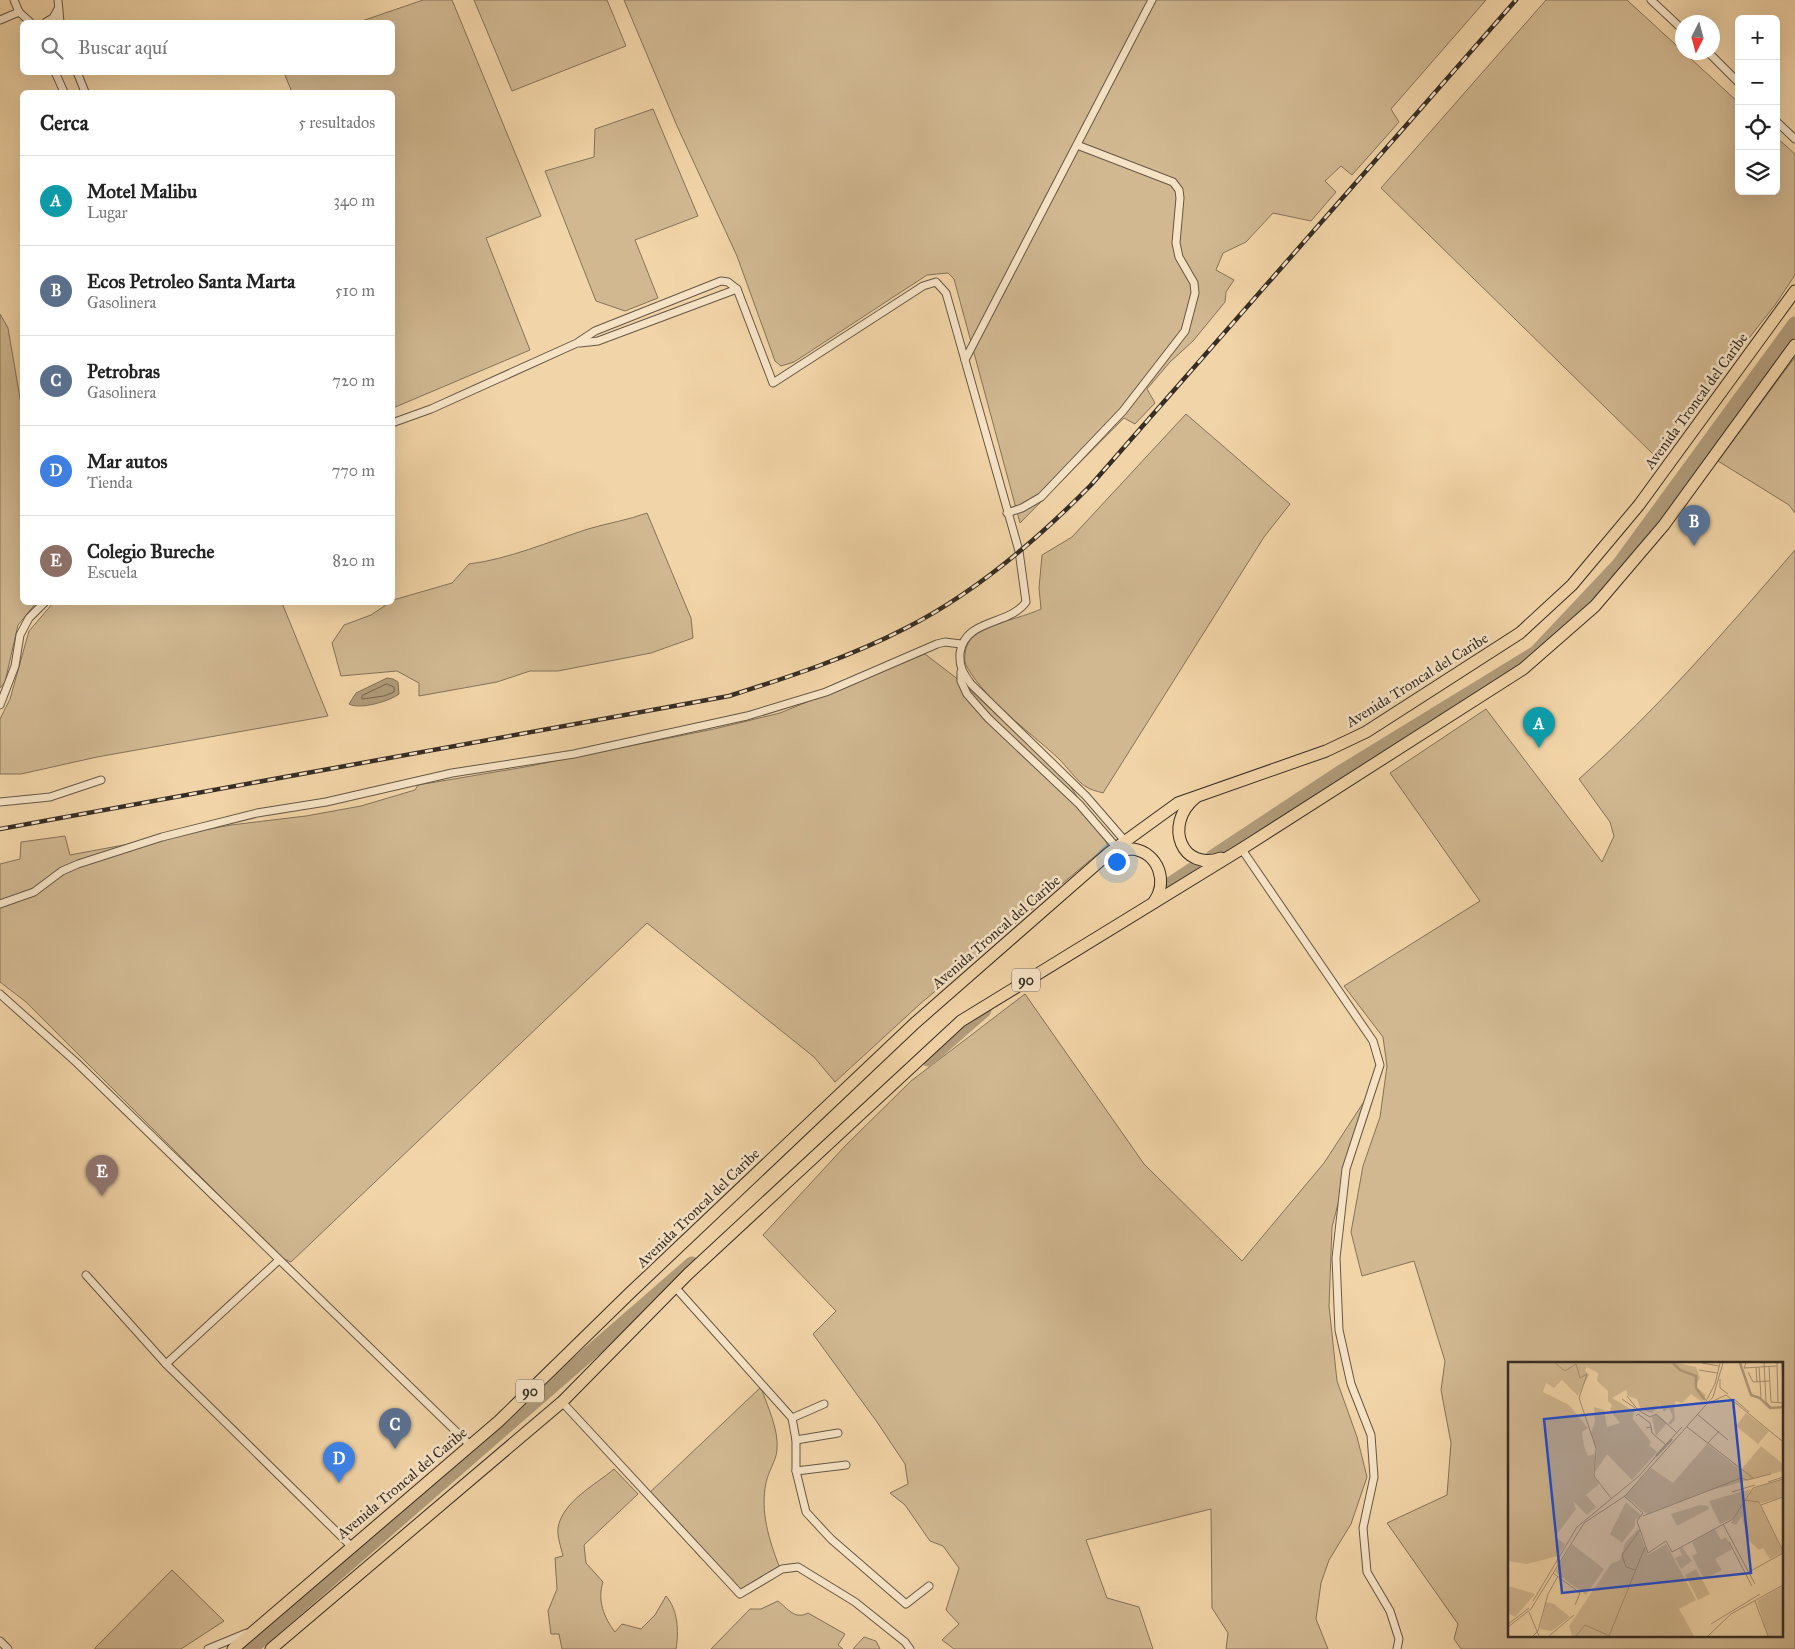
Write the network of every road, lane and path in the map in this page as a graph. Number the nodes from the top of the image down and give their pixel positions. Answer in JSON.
{"nodes":[{"id":1,"x":14,"y":0,"type":"edge"},
{"id":2,"x":58,"y":0,"type":"edge"},
{"id":3,"x":1152,"y":0,"type":"edge"},
{"id":4,"x":1651,"y":0,"type":"edge"},
{"id":5,"x":58,"y":9,"type":"junction"},
{"id":6,"x":19,"y":12,"type":"junction"},
{"id":7,"x":0,"y":20,"type":"edge"},
{"id":8,"x":28,"y":20,"type":"edge"},
{"id":9,"x":50,"y":20,"type":"edge"},
{"id":10,"x":60,"y":20,"type":"edge"},
{"id":11,"x":1675,"y":22,"type":"edge"},
{"id":12,"x":1716,"y":60,"type":"edge"},
{"id":13,"x":56,"y":75,"type":"edge"},
{"id":14,"x":78,"y":75,"type":"edge"},
{"id":15,"x":1735,"y":79,"type":"edge"},
{"id":16,"x":63,"y":90,"type":"edge"},
{"id":17,"x":84,"y":90,"type":"edge"},
{"id":18,"x":1780,"y":125,"type":"edge"},
{"id":19,"x":1795,"y":140,"type":"edge"},
{"id":20,"x":1077,"y":145,"type":"junction"},
{"id":21,"x":737,"y":289,"type":"junction"},
{"id":22,"x":1795,"y":291,"type":"edge"},
{"id":23,"x":577,"y":343,"type":"junction"},
{"id":24,"x":1795,"y":345,"type":"edge"},
{"id":25,"x":965,"y":360,"type":"junction"},
{"id":26,"x":395,"y":422,"type":"edge"},
{"id":27,"x":1008,"y":513,"type":"junction"},
{"id":28,"x":42,"y":605,"type":"edge"},
{"id":29,"x":962,"y":644,"type":"junction"},
{"id":30,"x":961,"y":671,"type":"junction"},
{"id":31,"x":8,"y":688,"type":"junction"},
{"id":32,"x":0,"y":691,"type":"edge"},
{"id":33,"x":0,"y":705,"type":"edge"},
{"id":34,"x":101,"y":780,"type":"dead end"},
{"id":35,"x":1200,"y":794,"type":"junction"},
{"id":36,"x":0,"y":802,"type":"edge"},
{"id":37,"x":1117,"y":847,"type":"junction"},
{"id":38,"x":1243,"y":848,"type":"junction"},
{"id":39,"x":1153,"y":903,"type":"junction"},
{"id":40,"x":0,"y":904,"type":"edge"},
{"id":41,"x":0,"y":994,"type":"edge"},
{"id":42,"x":279,"y":1260,"type":"junction"},
{"id":43,"x":86,"y":1276,"type":"dead end"},
{"id":44,"x":675,"y":1287,"type":"junction"},
{"id":45,"x":166,"y":1364,"type":"junction"},
{"id":46,"x":562,"y":1402,"type":"junction"},
{"id":47,"x":824,"y":1404,"type":"dead end"},
{"id":48,"x":792,"y":1418,"type":"junction"},
{"id":49,"x":838,"y":1433,"type":"dead end"},
{"id":50,"x":796,"y":1440,"type":"junction"},
{"id":51,"x":470,"y":1445,"type":"junction"},
{"id":52,"x":846,"y":1464,"type":"dead end"},
{"id":53,"x":796,"y":1471,"type":"junction"},
{"id":54,"x":351,"y":1546,"type":"junction"},
{"id":55,"x":929,"y":1586,"type":"dead end"},
{"id":56,"x":250,"y":1632,"type":"junction"},
{"id":57,"x":0,"y":1641,"type":"edge"},
{"id":58,"x":8,"y":1649,"type":"edge"},
{"id":59,"x":208,"y":1649,"type":"edge"},
{"id":60,"x":233,"y":1649,"type":"edge"},
{"id":61,"x":271,"y":1649,"type":"edge"},
{"id":62,"x":910,"y":1649,"type":"edge"},
{"id":63,"x":1397,"y":1649,"type":"edge"}],
"edges":[{"from":1,"to":6,"type":"street"},
{"from":2,"to":5,"type":"street"},
{"from":3,"to":20,"type":"street"},
{"from":4,"to":11,"type":"street"},
{"from":5,"to":9,"type":"street"},
{"from":5,"to":10,"type":"street"},
{"from":6,"to":7,"type":"street"},
{"from":6,"to":8,"type":"street"},
{"from":12,"to":15,"type":"street"},
{"from":13,"to":16,"type":"street"},
{"from":14,"to":17,"type":"street"},
{"from":18,"to":19,"type":"street"},
{"from":20,"to":25,"type":"street"},
{"from":20,"to":27,"type":"street"},
{"from":21,"to":23,"type":"street"},
{"from":21,"to":23,"type":"street"},
{"from":21,"to":25,"type":"street"},
{"from":22,"to":35,"type":"highway","name":"Avenida Troncal del Caribe","number":"90"},
{"from":23,"to":26,"type":"street"},
{"from":24,"to":38,"type":"highway","number":"90"},
{"from":25,"to":27,"type":"street"},
{"from":27,"to":29,"type":"street"},
{"from":28,"to":31,"type":"street"},
{"from":29,"to":30,"type":"street"},
{"from":29,"to":40,"type":"street"},
{"from":30,"to":37,"type":"street"},
{"from":30,"to":37,"type":"street"},
{"from":31,"to":32,"type":"street"},
{"from":31,"to":33,"type":"street"},
{"from":34,"to":36,"type":"street"},
{"from":35,"to":37,"type":"highway","name":"Avenida Troncal del Caribe","number":"90"},
{"from":35,"to":38,"type":"highway"},
{"from":37,"to":39,"type":"highway"},
{"from":37,"to":51,"type":"highway","name":"Avenida Troncal del Caribe","number":"90"},
{"from":38,"to":39,"type":"highway","number":"90"},
{"from":38,"to":63,"type":"street"},
{"from":39,"to":44,"type":"highway","number":"90"},
{"from":41,"to":42,"type":"street"},
{"from":42,"to":45,"type":"street"},
{"from":42,"to":51,"type":"street"},
{"from":43,"to":45,"type":"street"},
{"from":44,"to":46,"type":"highway","number":"90"},
{"from":44,"to":48,"type":"street"},
{"from":45,"to":54,"type":"street"},
{"from":46,"to":61,"type":"highway","number":"90"},
{"from":46,"to":62,"type":"street"},
{"from":47,"to":48,"type":"street"},
{"from":48,"to":50,"type":"street"},
{"from":49,"to":50,"type":"street"},
{"from":50,"to":53,"type":"street"},
{"from":51,"to":54,"type":"highway","name":"Avenida Troncal del Caribe","number":"90"},
{"from":52,"to":53,"type":"street"},
{"from":53,"to":55,"type":"street"},
{"from":54,"to":56,"type":"highway","name":"Avenida Troncal del Caribe","number":"90"},
{"from":56,"to":59,"type":"street"},
{"from":56,"to":60,"type":"highway","name":"Avenida Troncal del Caribe","number":"90"},
{"from":57,"to":58,"type":"street"}]}
